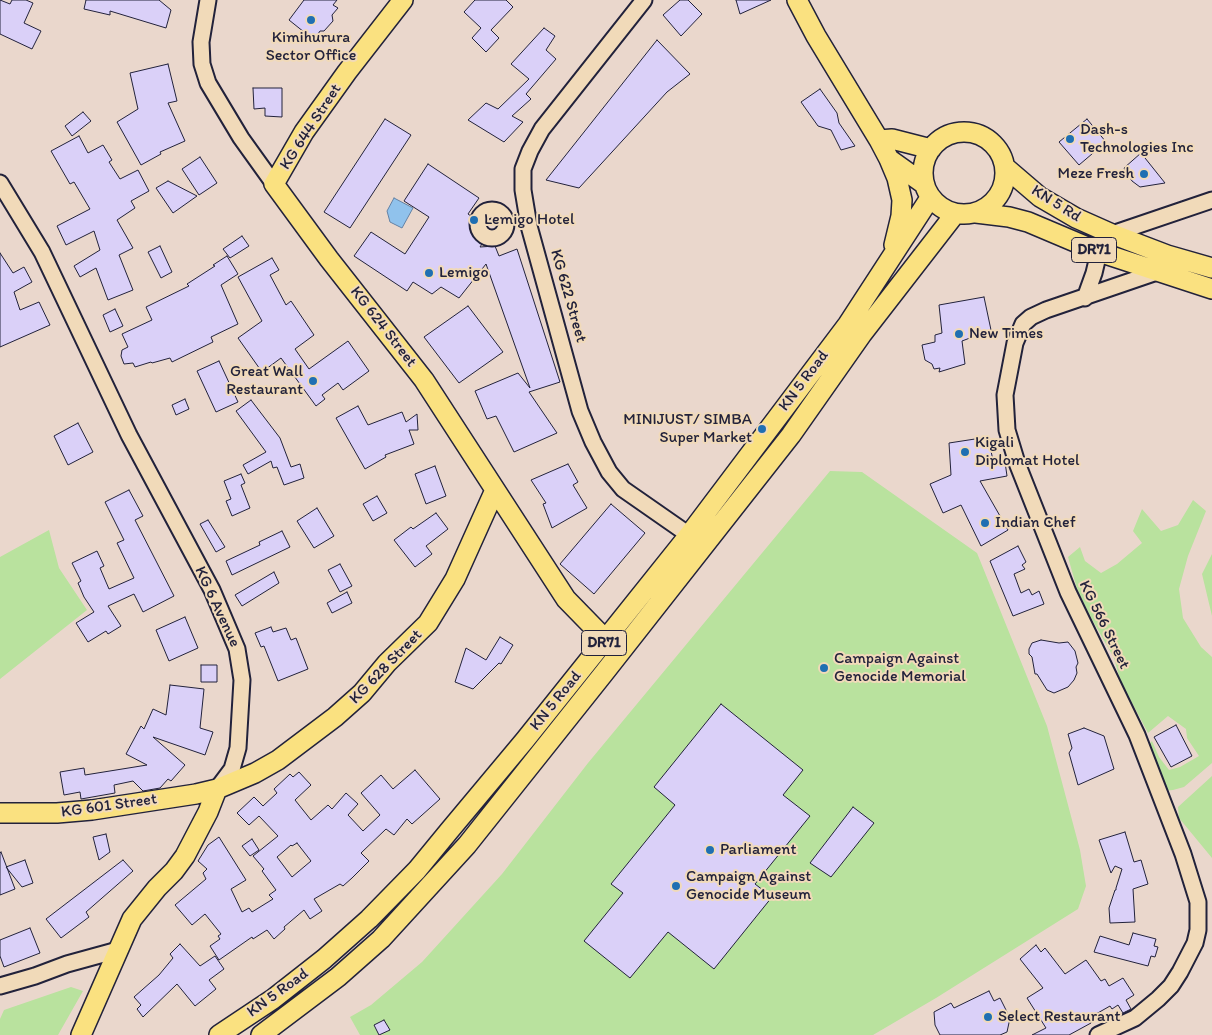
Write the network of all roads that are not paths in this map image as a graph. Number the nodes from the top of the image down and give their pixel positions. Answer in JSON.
{"nodes":[{"id":1,"x":208,"y":0,"type":"edge"},
{"id":2,"x":403,"y":0,"type":"edge"},
{"id":3,"x":644,"y":0,"type":"edge"},
{"id":4,"x":797,"y":0,"type":"edge"},
{"id":5,"x":879,"y":140,"type":"junction"},
{"id":6,"x":931,"y":149,"type":"junction"},
{"id":7,"x":889,"y":159,"type":"junction"},
{"id":8,"x":1005,"y":168,"type":"junction"},
{"id":9,"x":0,"y":183,"type":"edge"},
{"id":10,"x":274,"y":184,"type":"junction"},
{"id":11,"x":927,"y":191,"type":"junction"},
{"id":12,"x":1212,"y":200,"type":"edge"},
{"id":13,"x":526,"y":207,"type":"junction"},
{"id":14,"x":500,"y":213,"type":"junction"},
{"id":15,"x":976,"y":213,"type":"junction"},
{"id":16,"x":955,"y":214,"type":"junction"},
{"id":17,"x":530,"y":226,"type":"junction"},
{"id":18,"x":504,"y":230,"type":"junction"},
{"id":19,"x":1112,"y":234,"type":"junction"},
{"id":20,"x":1099,"y":252,"type":"junction"},
{"id":21,"x":887,"y":265,"type":"junction"},
{"id":22,"x":1212,"y":268,"type":"edge"},
{"id":23,"x":1157,"y":272,"type":"junction"},
{"id":24,"x":1212,"y":289,"type":"edge"},
{"id":25,"x":1085,"y":298,"type":"junction"},
{"id":26,"x":495,"y":490,"type":"junction"},
{"id":27,"x":689,"y":535,"type":"junction"},
{"id":28,"x":606,"y":640,"type":"junction"},
{"id":29,"x":217,"y":789,"type":"junction"},
{"id":30,"x":0,"y":813,"type":"edge"},
{"id":31,"x":118,"y":950,"type":"junction"},
{"id":32,"x":0,"y":986,"type":"edge"},
{"id":33,"x":1105,"y":1034,"type":"edge"},
{"id":34,"x":81,"y":1035,"type":"edge"},
{"id":35,"x":219,"y":1035,"type":"edge"},
{"id":36,"x":261,"y":1035,"type":"edge"}],
"edges":[{"from":1,"to":10,"type":"street","name":"KG 624 Street"},
{"from":2,"to":10,"type":"main road","name":"KG 644 Street"},
{"from":3,"to":13,"type":"street","name":"KG 622 Street"},
{"from":4,"to":5,"type":"main road"},
{"from":5,"to":6,"type":"main road"},
{"from":5,"to":7,"type":"main road"},
{"from":6,"to":8,"type":"main road","number":"DR71"},
{"from":6,"to":11,"type":"main road","number":"DR71"},
{"from":7,"to":11,"type":"main road"},
{"from":7,"to":21,"type":"main road"},
{"from":8,"to":15,"type":"main road"},
{"from":8,"to":19,"type":"main road","name":"KN 5 Rd","number":"DR71"},
{"from":9,"to":29,"type":"street","name":"KG 6 Avenue"},
{"from":10,"to":26,"type":"main road","name":"KG 624 Street"},
{"from":11,"to":16,"type":"main road"},
{"from":11,"to":21,"type":"main road","name":"KN 5 Road","number":"DR71"},
{"from":12,"to":19,"type":"street"},
{"from":13,"to":14,"type":"street"},
{"from":13,"to":17,"type":"street","name":"KG 622 Street"},
{"from":14,"to":18,"type":"street"},
{"from":14,"to":18,"type":"street"},
{"from":15,"to":16,"type":"main road","number":"DR71"},
{"from":15,"to":20,"type":"main road","number":"DR71"},
{"from":16,"to":36,"type":"main road","name":"KN 5 Road","number":"DR71"},
{"from":17,"to":18,"type":"street"},
{"from":17,"to":27,"type":"street","name":"KG 622 Street"},
{"from":19,"to":22,"type":"main road","number":"DR71"},
{"from":20,"to":23,"type":"main road","number":"DR71"},
{"from":20,"to":25,"type":"street"},
{"from":21,"to":27,"type":"main road","name":"KN 5 Road","number":"DR71"},
{"from":23,"to":24,"type":"main road","number":"DR71"},
{"from":23,"to":25,"type":"street","name":"KG 566 Street"},
{"from":25,"to":33,"type":"street","name":"KG 566 Street"},
{"from":26,"to":28,"type":"main road","name":"KG 624 Street"},
{"from":26,"to":29,"type":"main road","name":"KG 628 Street"},
{"from":27,"to":28,"type":"main road","name":"KN 5 Road","number":"DR71"},
{"from":28,"to":35,"type":"main road","name":"KN 5 Road","number":"DR71"},
{"from":29,"to":30,"type":"main road","name":"KG 601 Street"},
{"from":29,"to":31,"type":"main road","name":"KG 6 Avenue"},
{"from":31,"to":32,"type":"street"},
{"from":31,"to":34,"type":"main road","name":"KG 6 Avenue"}]}
